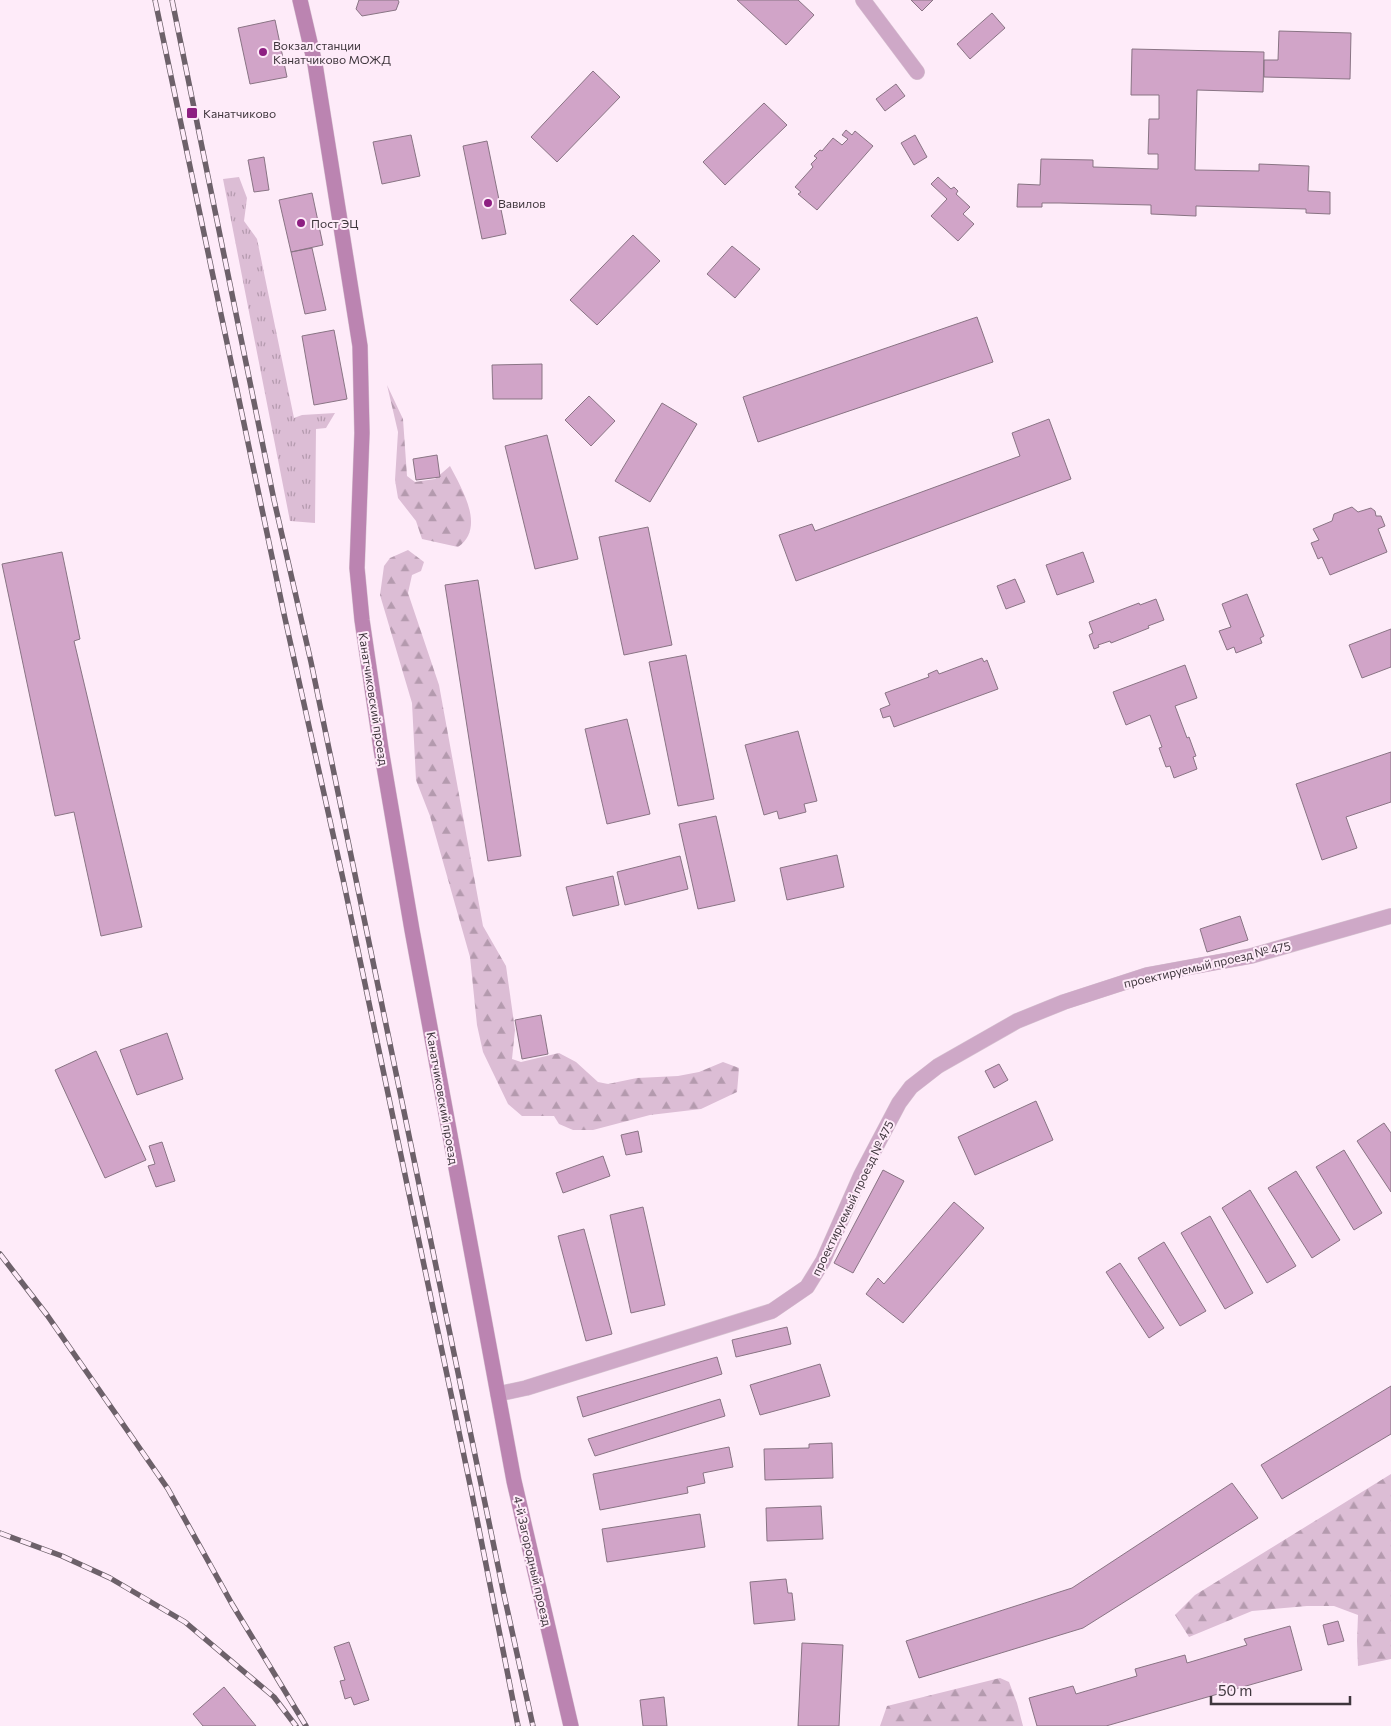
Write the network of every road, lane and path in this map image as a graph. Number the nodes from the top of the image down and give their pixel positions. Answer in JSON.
{"nodes":[{"id":1,"x":300,"y":0,"type":"edge"},
{"id":2,"x":863,"y":0,"type":"edge"},
{"id":3,"x":917,"y":72,"type":"dead end"},
{"id":4,"x":1391,"y":916,"type":"edge"},
{"id":5,"x":498,"y":1394,"type":"junction"},
{"id":6,"x":571,"y":1726,"type":"edge"}],
"edges":[{"from":1,"to":5,"type":"street","name":"Канатчиковский проезд"},
{"from":2,"to":3,"type":"street"},
{"from":4,"to":5,"type":"street","name":"проектируемый проезд № 475"},
{"from":5,"to":6,"type":"street","name":"4-й Загородный проезд"}]}
